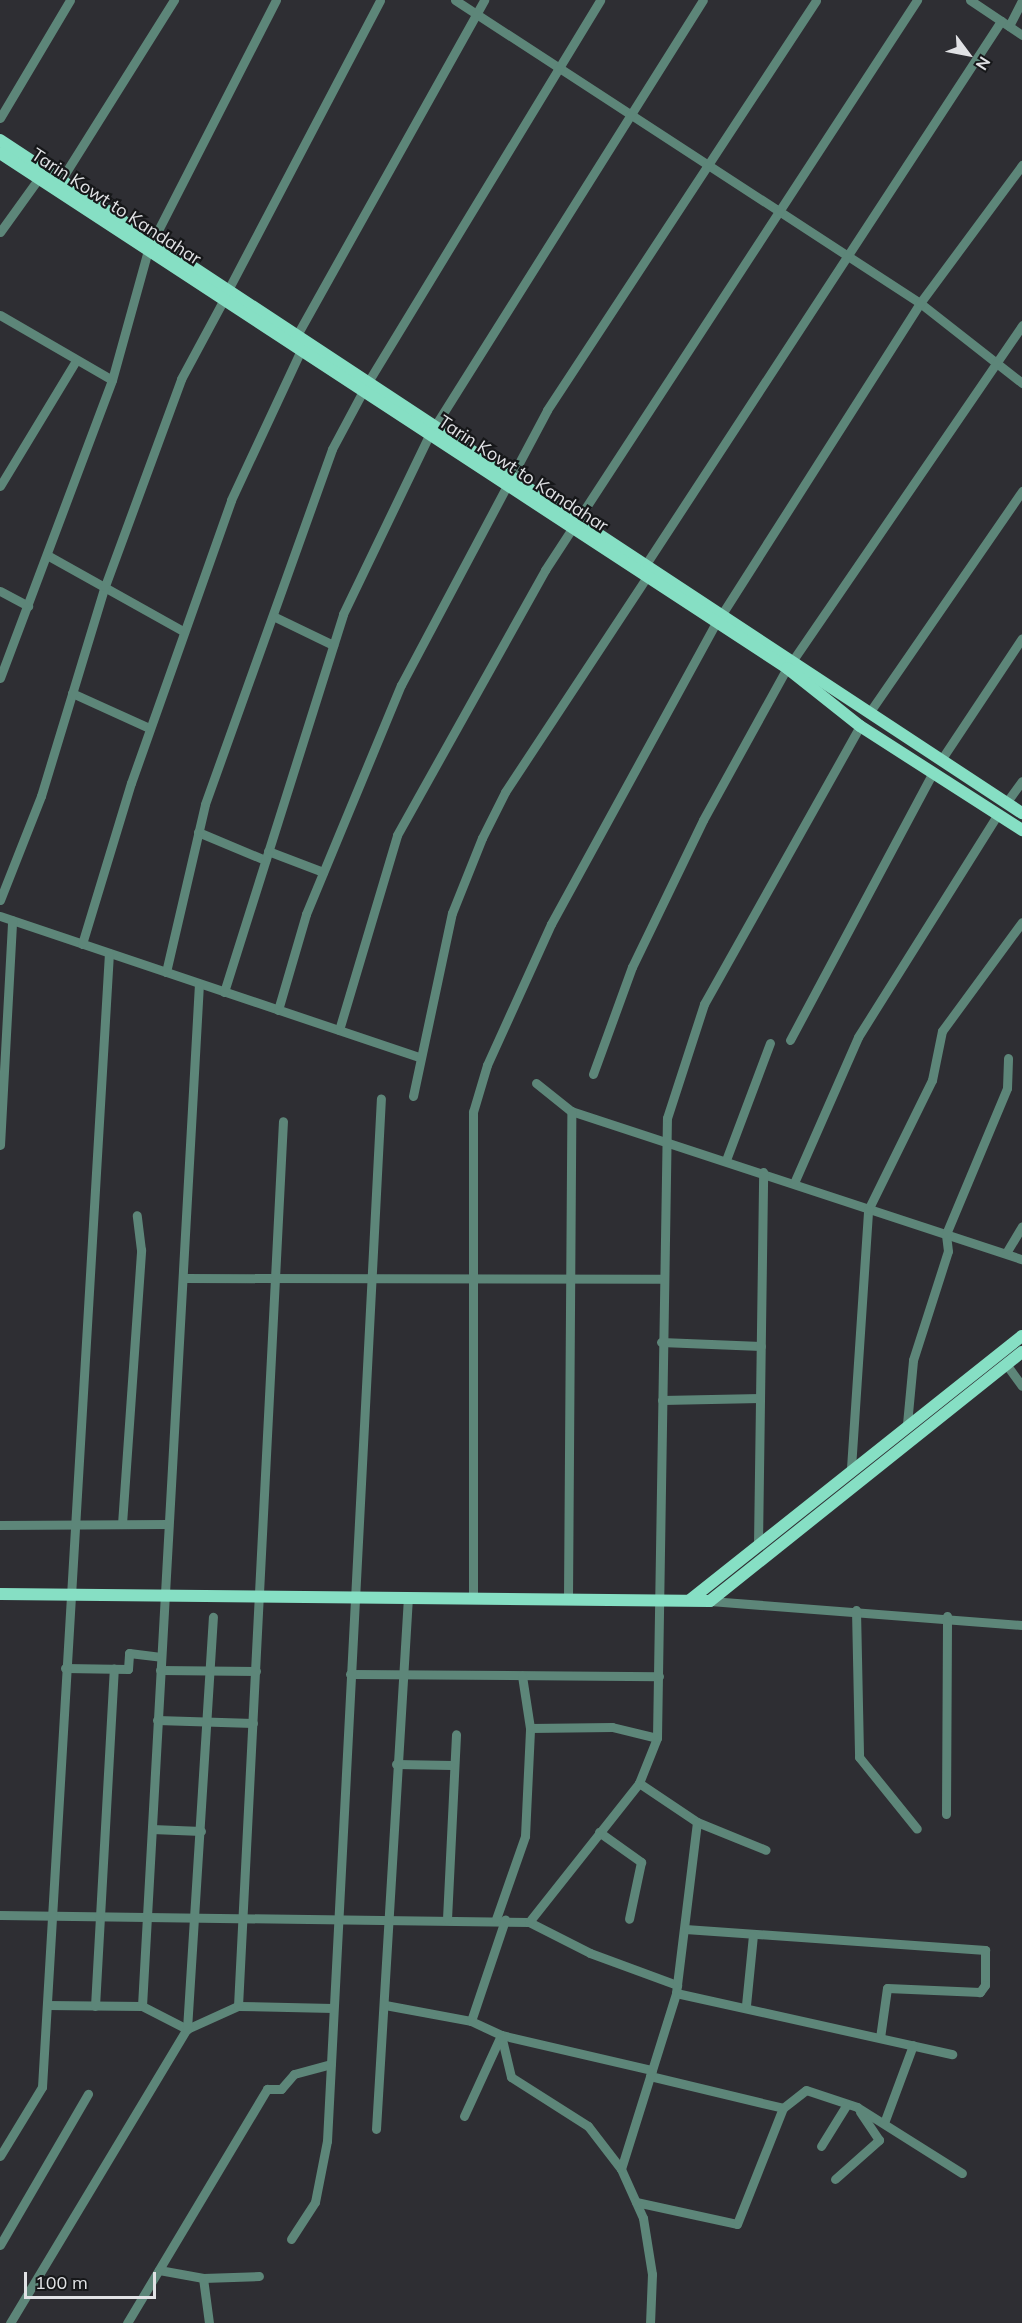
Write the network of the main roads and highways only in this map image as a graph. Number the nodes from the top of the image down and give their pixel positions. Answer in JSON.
{"nodes":[{"id":1,"x":0,"y":140,"type":"edge"},
{"id":2,"x":0,"y":153,"type":"edge"},
{"id":3,"x":151,"y":245,"type":"junction"},
{"id":4,"x":226,"y":295,"type":"junction"},
{"id":5,"x":324,"y":359,"type":"junction"},
{"id":6,"x":574,"y":523,"type":"junction"},
{"id":7,"x":719,"y":618,"type":"junction"},
{"id":8,"x":790,"y":664,"type":"junction"},
{"id":9,"x":869,"y":714,"type":"junction"},
{"id":10,"x":860,"y":726,"type":"junction"},
{"id":11,"x":1022,"y":813,"type":"edge"},
{"id":12,"x":1022,"y":830,"type":"edge"},
{"id":13,"x":1022,"y":1336,"type":"edge"},
{"id":14,"x":1022,"y":1352,"type":"edge"},
{"id":15,"x":0,"y":1594,"type":"edge"},
{"id":16,"x":690,"y":1600,"type":"junction"}],
"edges":[{"from":1,"to":3,"type":"main road","name":"Tarin Kowt to Kandahar"},
{"from":2,"to":3,"type":"main road","name":"Tarin Kowt to Kandahar"},
{"from":3,"to":4,"type":"main road","name":"Tarin Kowt to Kandahar"},
{"from":4,"to":5,"type":"main road","name":"Tarin Kowt to Kandahar"},
{"from":4,"to":5,"type":"main road","name":"Tarin Kowt to Kandahar"},
{"from":5,"to":6,"type":"main road","name":"Tarin Kowt to Kandahar"},
{"from":6,"to":7,"type":"main road","name":"Tarin Kowt to Kandahar"},
{"from":6,"to":7,"type":"main road","name":"Tarin Kowt to Kandahar"},
{"from":7,"to":8,"type":"main road","name":"Tarin Kowt to Kandahar"},
{"from":8,"to":9,"type":"main road","name":"Tarin Kowt to Kandahar"},
{"from":8,"to":10,"type":"main road","name":"Tarin Kowt to Kandahar"},
{"from":9,"to":10,"type":"main road"},
{"from":9,"to":11,"type":"main road","name":"Tarin Kowt to Kandahar"},
{"from":10,"to":12,"type":"main road","name":"Tarin Kowt to Kandahar"},
{"from":13,"to":16,"type":"main road"},
{"from":14,"to":16,"type":"main road"},
{"from":15,"to":16,"type":"main road"}]}
